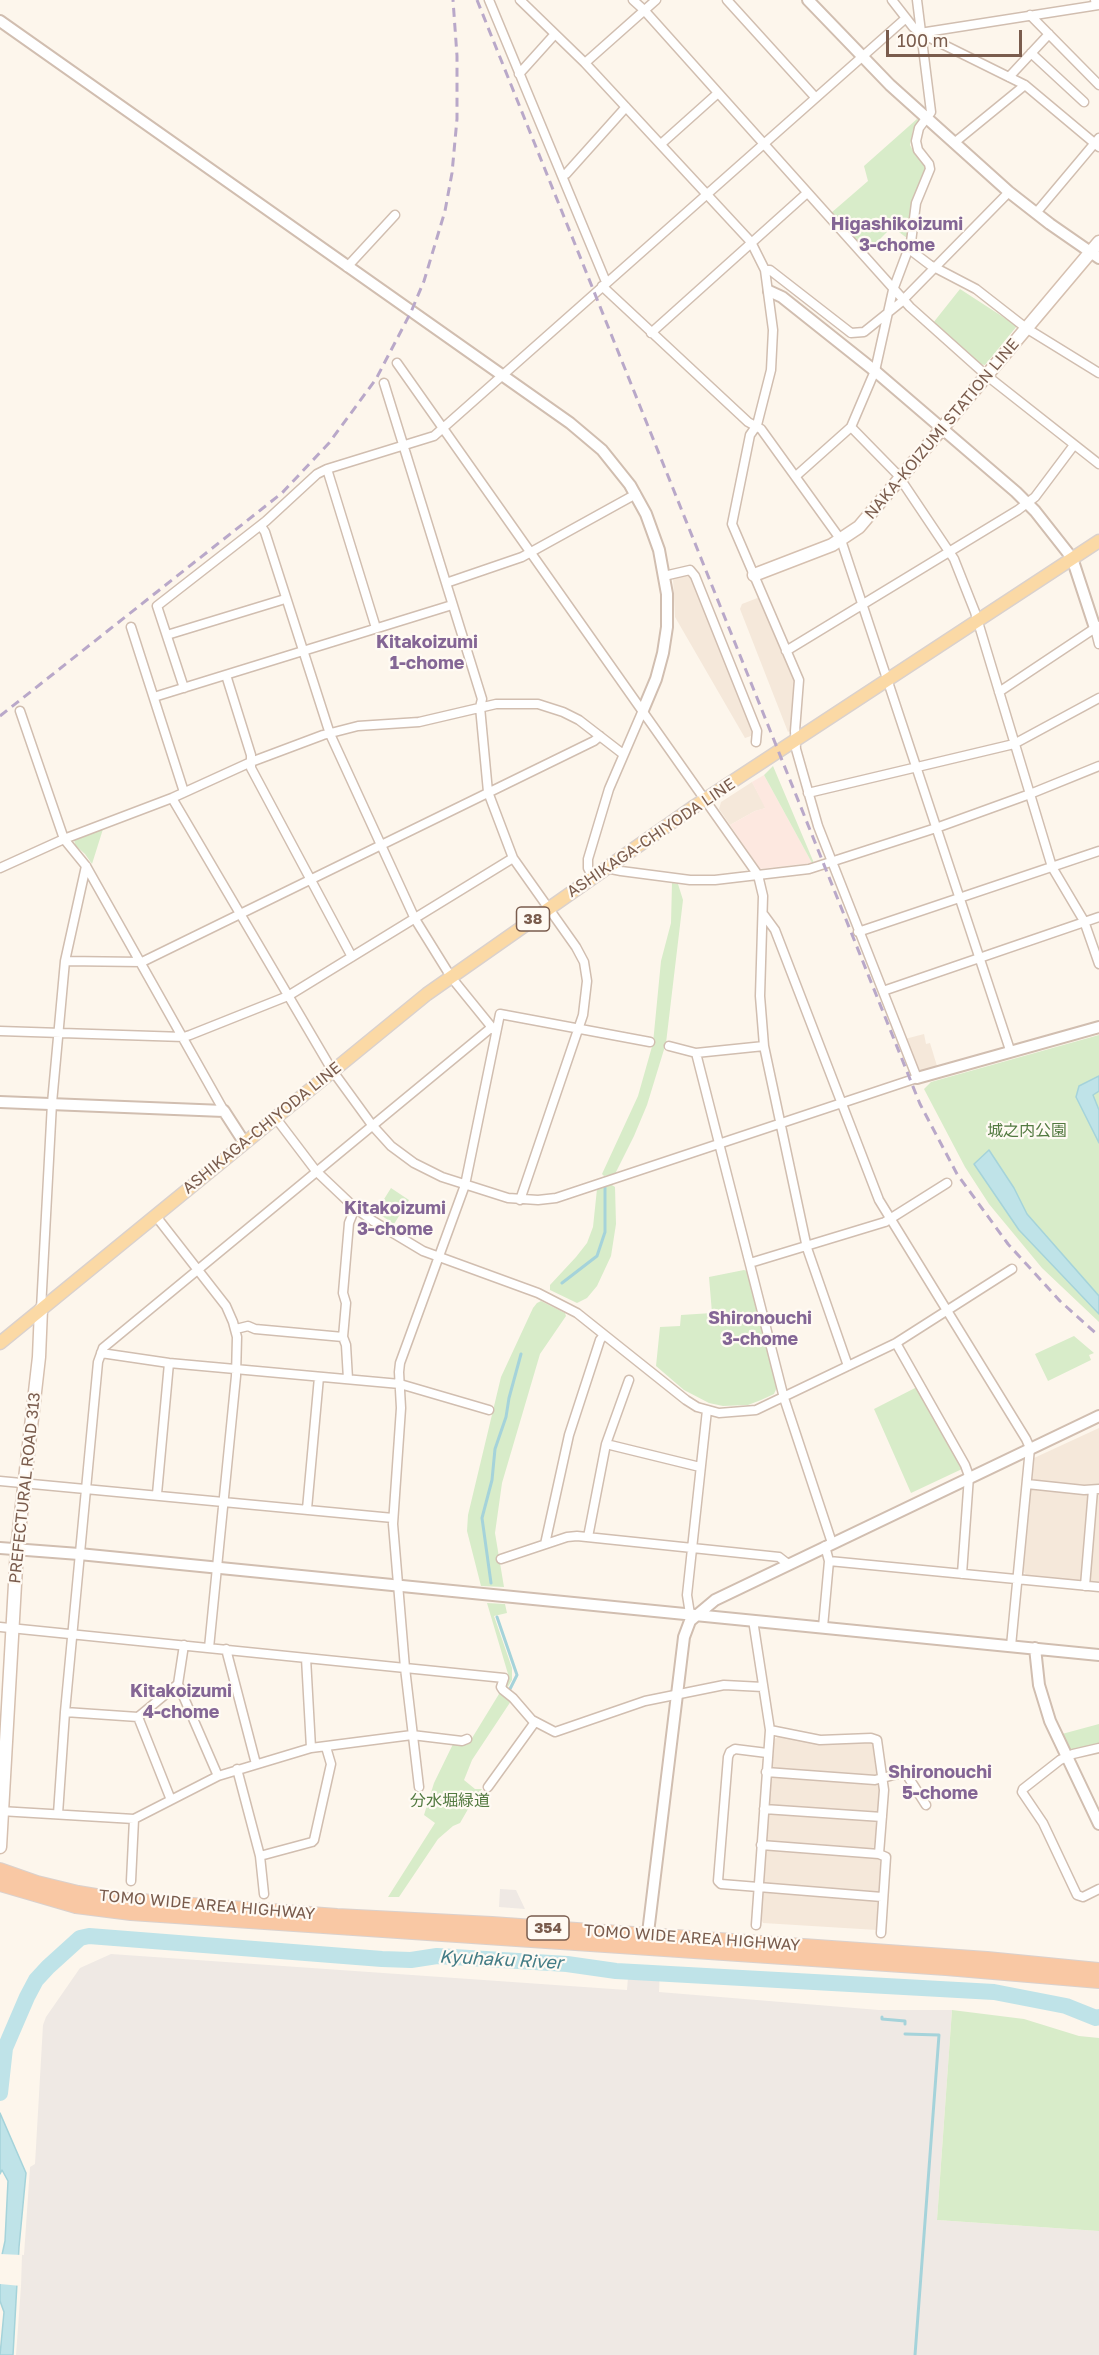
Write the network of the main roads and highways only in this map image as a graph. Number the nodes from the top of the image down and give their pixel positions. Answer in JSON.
{"nodes":[{"id":1,"x":1096,"y":251,"type":"edge"},
{"id":2,"x":1099,"y":541,"type":"edge"},
{"id":3,"x":754,"y":574,"type":"road end"},
{"id":4,"x":41,"y":1309,"type":"junction"},
{"id":5,"x":0,"y":1343,"type":"edge"},
{"id":6,"x":6,"y":1628,"type":"edge"},
{"id":7,"x":1,"y":1811,"type":"edge"},
{"id":8,"x":0,"y":1847,"type":"edge"},
{"id":9,"x":0,"y":1870,"type":"edge"},
{"id":10,"x":0,"y":1884,"type":"edge"},
{"id":11,"x":647,"y":1942,"type":"junction"},
{"id":12,"x":1099,"y":1970,"type":"edge"},
{"id":13,"x":1099,"y":1982,"type":"edge"}],
"edges":[{"from":1,"to":3,"type":"main road","name":"NAKA-KOIZUMI STATION LINE"},
{"from":2,"to":4,"type":"main road","name":"ASHIKAGA-CHIYODA LINE","number":"38"},
{"from":4,"to":5,"type":"main road","name":"ASHIKAGA-CHIYODA LINE","number":"38"},
{"from":4,"to":6,"type":"main road","name":"PREFECTURAL ROAD 313"},
{"from":6,"to":7,"type":"main road","name":"PREFECTURAL ROAD 313"},
{"from":7,"to":8,"type":"main road","name":"PREFECTURAL ROAD 313"},
{"from":9,"to":11,"type":"highway","name":"TOMO WIDE AREA HIGHWAY","number":"354"},
{"from":10,"to":11,"type":"highway","name":"TOMO WIDE AREA HIGHWAY","number":"354"},
{"from":11,"to":12,"type":"highway","name":"TOMO WIDE AREA HIGHWAY","number":"354"},
{"from":11,"to":13,"type":"highway","name":"TOMO WIDE AREA HIGHWAY","number":"354"}]}
